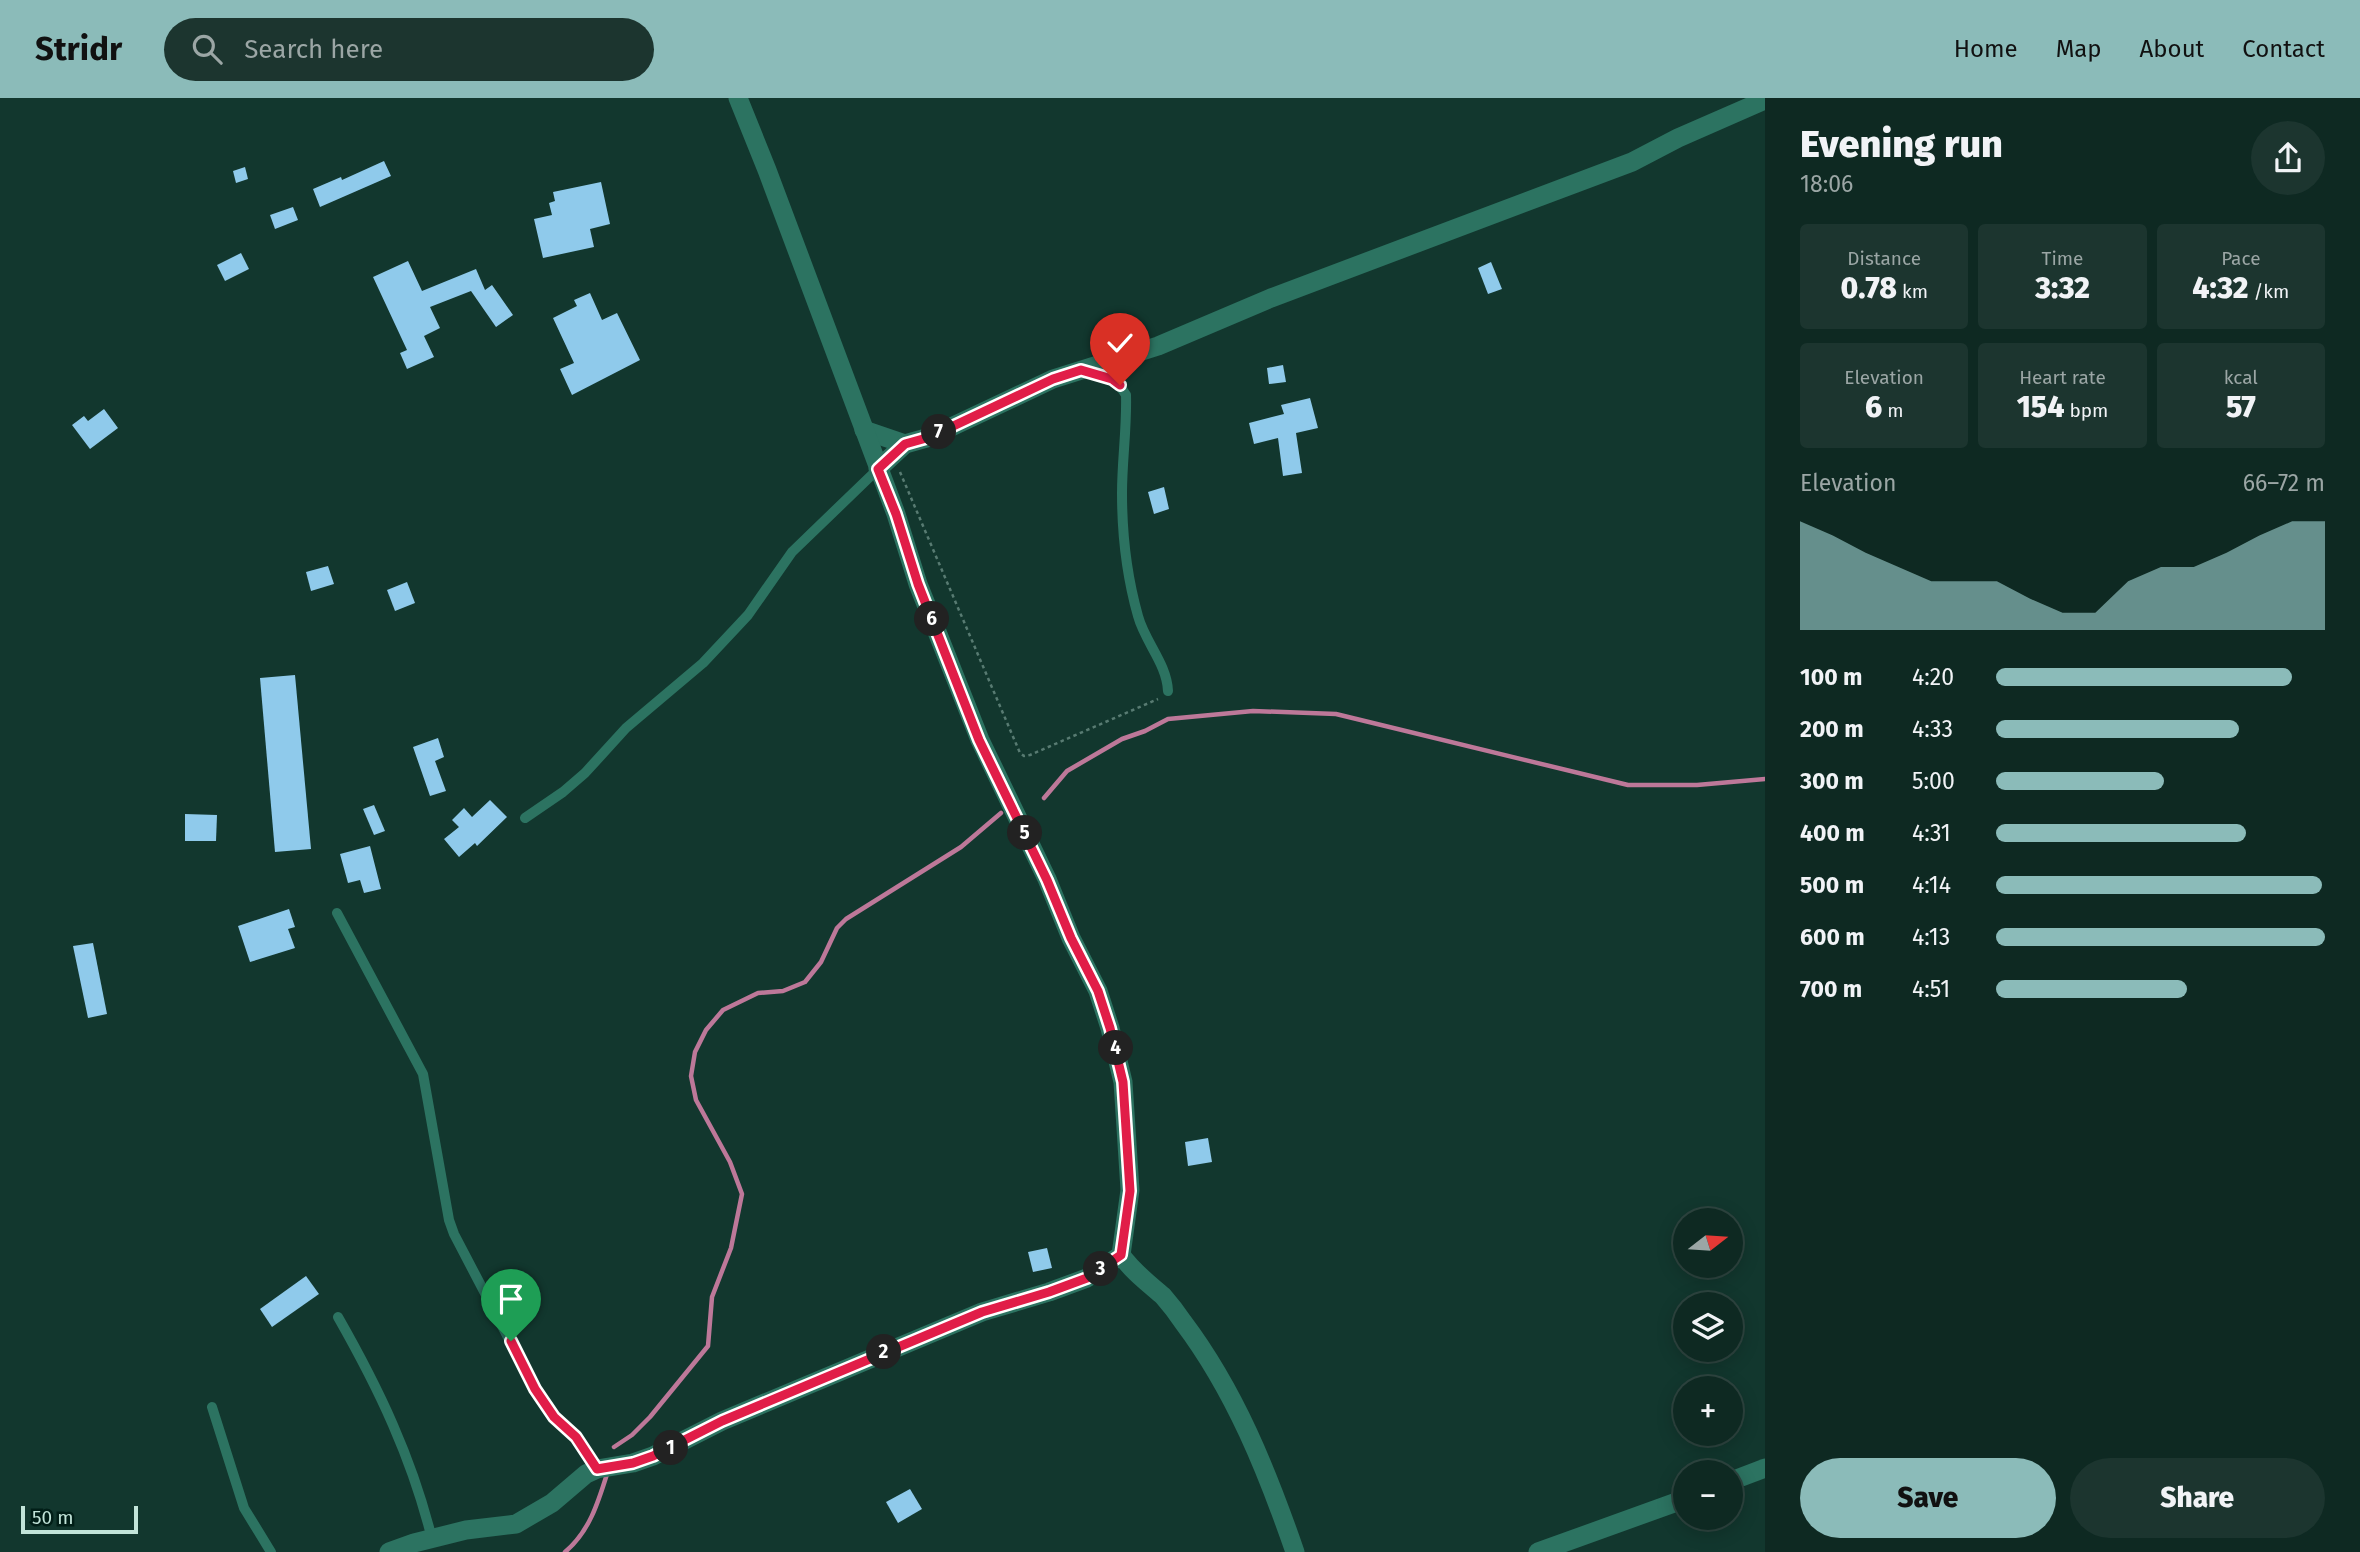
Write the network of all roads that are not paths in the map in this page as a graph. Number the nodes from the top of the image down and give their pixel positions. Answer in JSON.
{"nodes":[{"id":1,"x":738,"y":98,"type":"edge"},
{"id":2,"x":1765,"y":100,"type":"edge"},
{"id":3,"x":1081,"y":370,"type":"junction"},
{"id":4,"x":864,"y":430,"type":"junction"},
{"id":5,"x":892,"y":457,"type":"junction"},
{"id":6,"x":1168,"y":691,"type":"road end"},
{"id":7,"x":525,"y":818,"type":"dead end"},
{"id":8,"x":337,"y":913,"type":"dead end"},
{"id":9,"x":1121,"y":1255,"type":"junction"},
{"id":10,"x":338,"y":1317,"type":"dead end"},
{"id":11,"x":212,"y":1407,"type":"dead end"},
{"id":12,"x":1765,"y":1468,"type":"edge"},
{"id":13,"x":597,"y":1469,"type":"junction"},
{"id":14,"x":1743,"y":1476,"type":"edge"},
{"id":15,"x":1673,"y":1503,"type":"edge"},
{"id":16,"x":432,"y":1539,"type":"junction"},
{"id":17,"x":271,"y":1552,"type":"edge"},
{"id":18,"x":389,"y":1552,"type":"edge"},
{"id":19,"x":1295,"y":1552,"type":"edge"},
{"id":20,"x":1538,"y":1552,"type":"edge"}],
"edges":[{"from":1,"to":4,"type":"street"},
{"from":2,"to":3,"type":"street"},
{"from":3,"to":5,"type":"street"},
{"from":3,"to":6,"type":"lane"},
{"from":4,"to":5,"type":"street"},
{"from":4,"to":5,"type":"street"},
{"from":5,"to":7,"type":"lane"},
{"from":5,"to":9,"type":"street"},
{"from":8,"to":13,"type":"lane"},
{"from":9,"to":13,"type":"street"},
{"from":9,"to":19,"type":"street"},
{"from":10,"to":16,"type":"lane"},
{"from":11,"to":17,"type":"lane"},
{"from":12,"to":14,"type":"street"},
{"from":13,"to":16,"type":"street"},
{"from":15,"to":20,"type":"street"},
{"from":16,"to":18,"type":"street"}]}
